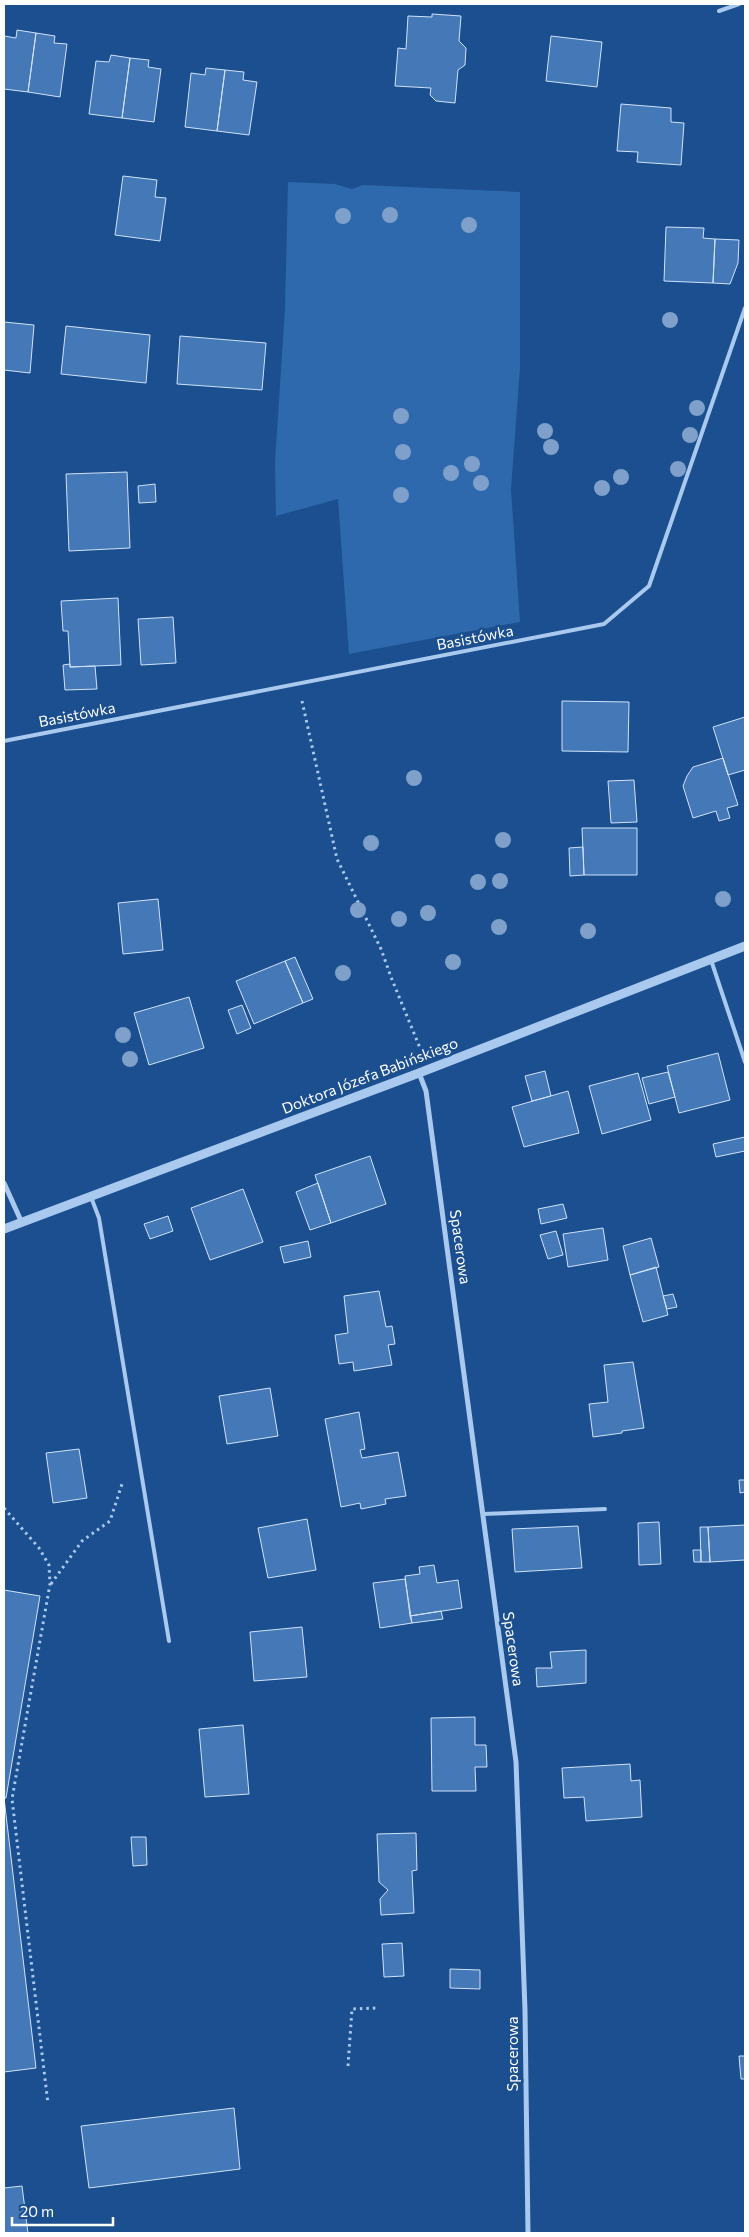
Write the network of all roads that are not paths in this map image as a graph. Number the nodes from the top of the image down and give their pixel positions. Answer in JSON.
{"nodes":[{"id":1,"x":739,"y":4,"type":"edge"},
{"id":2,"x":719,"y":11,"type":"dead end"},
{"id":3,"x":745,"y":308,"type":"edge"},
{"id":4,"x":4,"y":741,"type":"edge"},
{"id":5,"x":745,"y":946,"type":"edge"},
{"id":6,"x":711,"y":960,"type":"junction"},
{"id":7,"x":745,"y":1062,"type":"edge"},
{"id":8,"x":419,"y":1073,"type":"junction"},
{"id":9,"x":4,"y":1183,"type":"edge"},
{"id":10,"x":91,"y":1197,"type":"junction"},
{"id":11,"x":22,"y":1222,"type":"junction"},
{"id":12,"x":4,"y":1228,"type":"edge"},
{"id":13,"x":605,"y":1509,"type":"dead end"},
{"id":14,"x":483,"y":1514,"type":"junction"},
{"id":15,"x":169,"y":1641,"type":"dead end"},
{"id":16,"x":528,"y":2233,"type":"edge"}],
"edges":[{"from":1,"to":2,"type":"lane"},
{"from":3,"to":4,"type":"lane","name":"Basistówka"},
{"from":5,"to":6,"type":"street","name":"Doktora Józefa Babińskiego"},
{"from":6,"to":7,"type":"lane"},
{"from":6,"to":8,"type":"street","name":"Doktora Józefa Babińskiego"},
{"from":8,"to":10,"type":"street","name":"Doktora Józefa Babińskiego"},
{"from":8,"to":14,"type":"street","name":"Spacerowa"},
{"from":9,"to":11,"type":"street"},
{"from":10,"to":11,"type":"street","name":"Doktora Józefa Babińskiego"},
{"from":10,"to":15,"type":"lane"},
{"from":11,"to":12,"type":"street","name":"Doktora Józefa Babińskiego"},
{"from":13,"to":14,"type":"lane"},
{"from":14,"to":16,"type":"street","name":"Spacerowa"}]}
